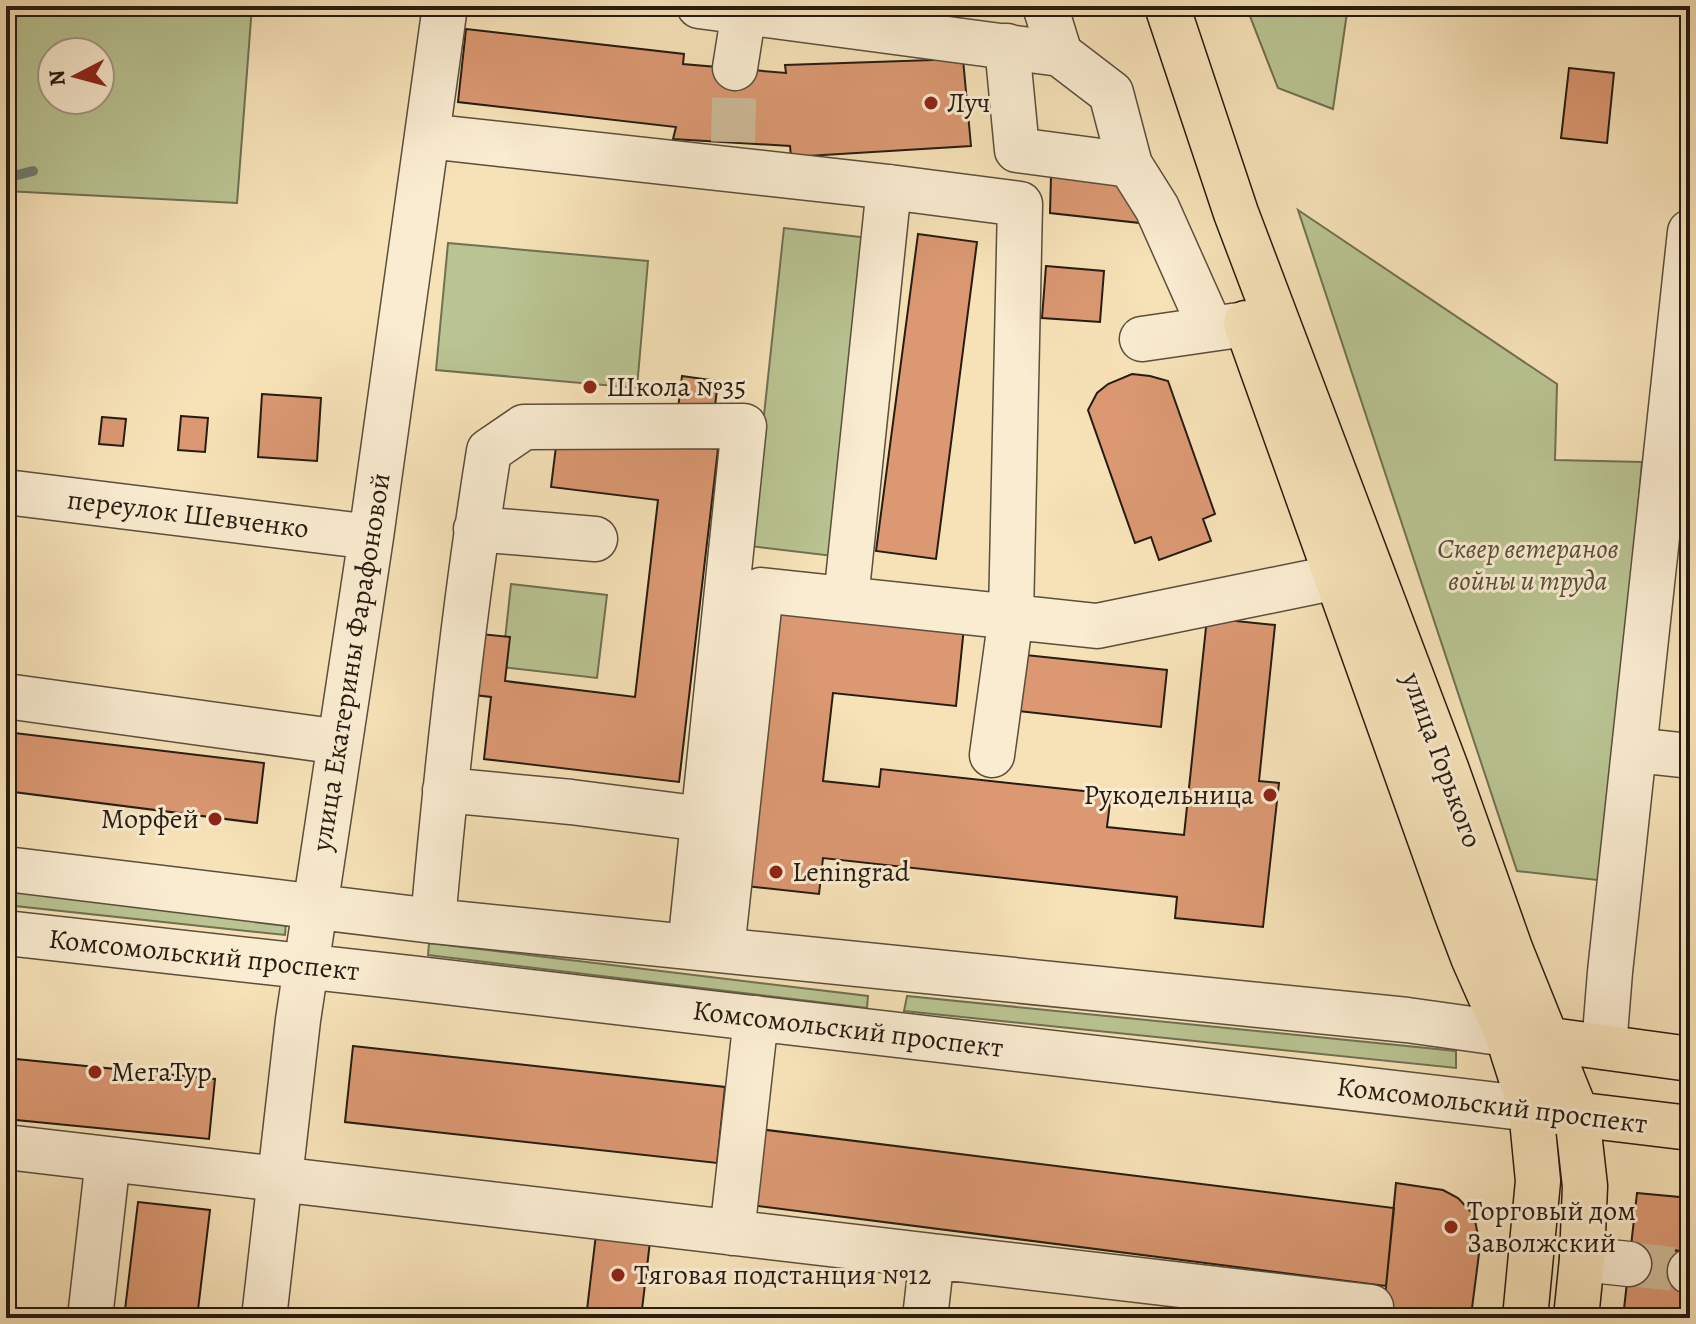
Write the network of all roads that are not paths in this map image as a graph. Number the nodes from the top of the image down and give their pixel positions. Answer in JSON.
{"nodes":[{"id":1,"x":445,"y":6,"type":"edge"},
{"id":2,"x":699,"y":6,"type":"edge"},
{"id":3,"x":1045,"y":6,"type":"edge"},
{"id":4,"x":1138,"y":6,"type":"edge"},
{"id":5,"x":1167,"y":6,"type":"edge"},
{"id":6,"x":744,"y":11,"type":"junction"},
{"id":7,"x":1007,"y":46,"type":"junction"},
{"id":8,"x":1060,"y":54,"type":"junction"},
{"id":9,"x":735,"y":68,"type":"tunnel mouth"},
{"id":10,"x":427,"y":136,"type":"junction"},
{"id":11,"x":1017,"y":150,"type":"junction"},
{"id":12,"x":1130,"y":165,"type":"junction"},
{"id":13,"x":889,"y":187,"type":"junction"},
{"id":14,"x":1020,"y":204,"type":"junction"},
{"id":15,"x":1223,"y":218,"type":"junction"},
{"id":16,"x":1690,"y":232,"type":"edge"},
{"id":17,"x":1228,"y":326,"type":"junction"},
{"id":18,"x":1142,"y":339,"type":"dead end"},
{"id":19,"x":6,"y":492,"type":"edge"},
{"id":20,"x":476,"y":529,"type":"junction"},
{"id":21,"x":371,"y":537,"type":"junction"},
{"id":22,"x":595,"y":539,"type":"dead end"},
{"id":23,"x":1337,"y":577,"type":"junction"},
{"id":24,"x":846,"y":599,"type":"junction"},
{"id":25,"x":1011,"y":616,"type":"junction"},
{"id":26,"x":6,"y":696,"type":"edge"},
{"id":27,"x":340,"y":742,"type":"junction"},
{"id":28,"x":1635,"y":750,"type":"junction"},
{"id":29,"x":992,"y":755,"type":"dead end"},
{"id":30,"x":1690,"y":756,"type":"edge"},
{"id":31,"x":445,"y":790,"type":"junction"},
{"id":32,"x":703,"y":819,"type":"junction"},
{"id":33,"x":6,"y":869,"type":"edge"},
{"id":34,"x":314,"y":906,"type":"junction"},
{"id":35,"x":433,"y":921,"type":"junction"},
{"id":36,"x":6,"y":933,"type":"edge"},
{"id":37,"x":706,"y":949,"type":"junction"},
{"id":38,"x":306,"y":966,"type":"junction"},
{"id":39,"x":892,"y":968,"type":"junction"},
{"id":40,"x":756,"y":1018,"type":"junction"},
{"id":41,"x":885,"y":1033,"type":"junction"},
{"id":42,"x":1526,"y":1037,"type":"junction"},
{"id":43,"x":1604,"y":1047,"type":"junction"},
{"id":44,"x":1690,"y":1059,"type":"edge"},
{"id":45,"x":1531,"y":1109,"type":"junction"},
{"id":46,"x":1577,"y":1115,"type":"junction"},
{"id":47,"x":1690,"y":1128,"type":"edge"},
{"id":48,"x":6,"y":1147,"type":"edge"},
{"id":49,"x":108,"y":1159,"type":"junction"},
{"id":50,"x":279,"y":1179,"type":"junction"},
{"id":51,"x":732,"y":1233,"type":"junction"},
{"id":52,"x":932,"y":1256,"type":"junction"},
{"id":53,"x":1582,"y":1259,"type":"junction"},
{"id":54,"x":1629,"y":1264,"type":"tunnel mouth"},
{"id":55,"x":90,"y":1318,"type":"edge"},
{"id":56,"x":264,"y":1318,"type":"edge"},
{"id":57,"x":925,"y":1318,"type":"edge"},
{"id":58,"x":1370,"y":1318,"type":"edge"},
{"id":59,"x":1525,"y":1318,"type":"edge"},
{"id":60,"x":1576,"y":1318,"type":"edge"}],
"edges":[{"from":1,"to":10,"type":"street","name":"улица Екатерины Фарафоновой"},
{"from":2,"to":6,"type":"street"},
{"from":3,"to":8,"type":"street"},
{"from":4,"to":15,"type":"main road"},
{"from":5,"to":15,"type":"main road"},
{"from":6,"to":7,"type":"street"},
{"from":6,"to":9,"type":"street"},
{"from":7,"to":8,"type":"street"},
{"from":7,"to":11,"type":"street"},
{"from":8,"to":12,"type":"street"},
{"from":10,"to":13,"type":"street"},
{"from":10,"to":21,"type":"street","name":"улица Екатерины Фарафоновой"},
{"from":11,"to":12,"type":"street"},
{"from":11,"to":14,"type":"street"},
{"from":12,"to":17,"type":"street"},
{"from":13,"to":14,"type":"street"},
{"from":13,"to":24,"type":"street"},
{"from":14,"to":25,"type":"street"},
{"from":15,"to":17,"type":"main road","name":"улица Горького"},
{"from":15,"to":42,"type":"main road","name":"улица Горького"},
{"from":16,"to":28,"type":"street"},
{"from":17,"to":18,"type":"street"},
{"from":17,"to":23,"type":"main road","name":"улица Горького"},
{"from":19,"to":21,"type":"street","name":"переулок Шевченко"},
{"from":20,"to":22,"type":"street"},
{"from":20,"to":31,"type":"street"},
{"from":20,"to":32,"type":"street"},
{"from":21,"to":27,"type":"street","name":"улица Екатерины Фарафоновой"},
{"from":23,"to":25,"type":"street"},
{"from":23,"to":42,"type":"main road","name":"улица Горького"},
{"from":24,"to":25,"type":"street"},
{"from":24,"to":37,"type":"street"},
{"from":25,"to":29,"type":"street"},
{"from":26,"to":27,"type":"street"},
{"from":27,"to":34,"type":"street","name":"улица Екатерины Фарафоновой"},
{"from":28,"to":30,"type":"street"},
{"from":28,"to":43,"type":"street"},
{"from":31,"to":32,"type":"street"},
{"from":31,"to":35,"type":"street"},
{"from":32,"to":37,"type":"street"},
{"from":33,"to":34,"type":"street"},
{"from":34,"to":35,"type":"street"},
{"from":34,"to":38,"type":"street","name":"улица Екатерины Фарафоновой"},
{"from":35,"to":37,"type":"street"},
{"from":36,"to":38,"type":"street","name":"Комсомольский проспект"},
{"from":37,"to":39,"type":"street"},
{"from":38,"to":40,"type":"street","name":"Комсомольский проспект"},
{"from":38,"to":50,"type":"street","name":"улица Екатерины Фарафоновой"},
{"from":39,"to":41,"type":"street"},
{"from":39,"to":42,"type":"street"},
{"from":40,"to":41,"type":"street","name":"Комсомольский проспект"},
{"from":40,"to":51,"type":"street"},
{"from":41,"to":45,"type":"street","name":"Комсомольский проспект"},
{"from":42,"to":43,"type":"main road"},
{"from":42,"to":45,"type":"main road","name":"улица Горького"},
{"from":42,"to":46,"type":"main road","name":"улица Горького"},
{"from":43,"to":44,"type":"main road"},
{"from":45,"to":46,"type":"main road","name":"Комсомольский проспект"},
{"from":45,"to":59,"type":"main road","name":"улица Горького"},
{"from":46,"to":47,"type":"main road","name":"Комсомольский проспект"},
{"from":46,"to":53,"type":"main road","name":"улица Горького"},
{"from":48,"to":49,"type":"street"},
{"from":49,"to":50,"type":"street"},
{"from":49,"to":55,"type":"street"},
{"from":50,"to":51,"type":"street"},
{"from":50,"to":56,"type":"street","name":"улица Екатерины Фарафоновой"},
{"from":51,"to":52,"type":"street"},
{"from":52,"to":57,"type":"street"},
{"from":52,"to":58,"type":"street"},
{"from":53,"to":54,"type":"street"},
{"from":53,"to":60,"type":"main road","name":"улица Горького"}]}
